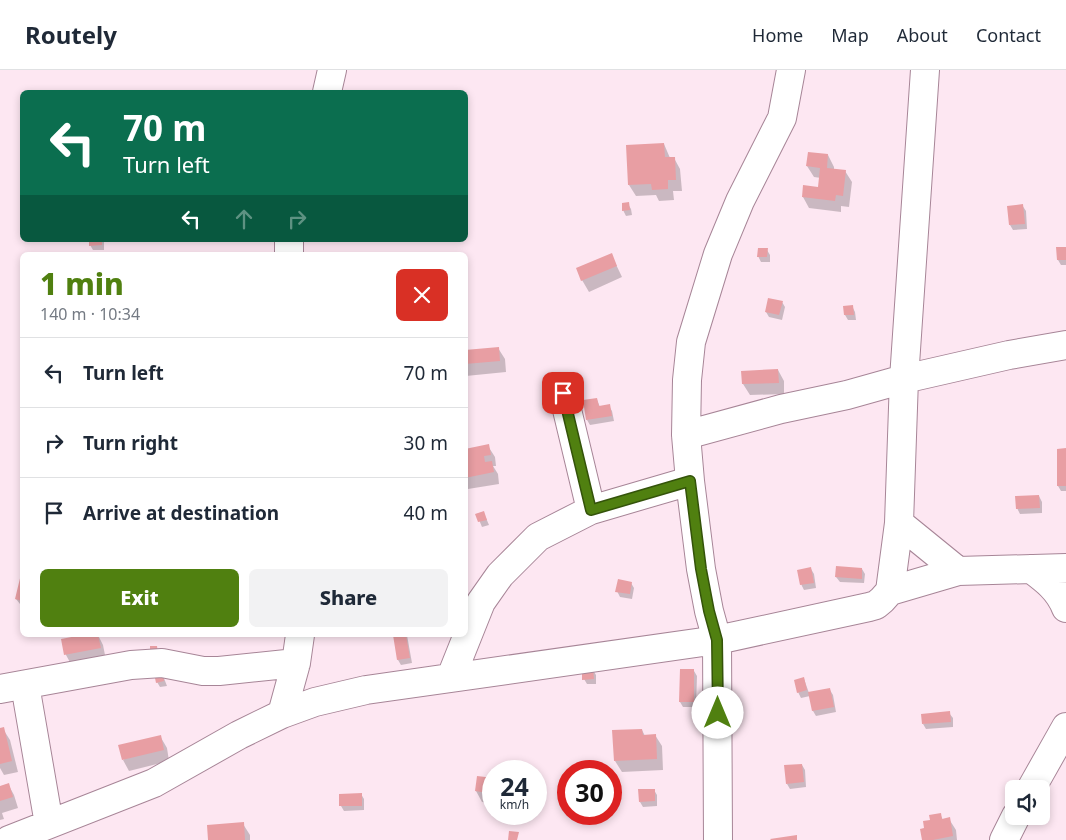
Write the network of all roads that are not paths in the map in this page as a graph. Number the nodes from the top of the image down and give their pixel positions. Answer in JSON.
{"nodes":[{"id":1,"x":332,"y":70,"type":"edge"},
{"id":2,"x":791,"y":70,"type":"edge"},
{"id":3,"x":925,"y":70,"type":"edge"},
{"id":4,"x":327,"y":90,"type":"edge"},
{"id":5,"x":1066,"y":345,"type":"edge"},
{"id":6,"x":904,"y":379,"type":"junction"},
{"id":7,"x":563,"y":393,"type":"dead end"},
{"id":8,"x":686,"y":435,"type":"junction"},
{"id":9,"x":690,"y":481,"type":"junction"},
{"id":10,"x":591,"y":510,"type":"junction"},
{"id":11,"x":899,"y":523,"type":"junction"},
{"id":12,"x":1066,"y":568,"type":"edge"},
{"id":13,"x":1031,"y":569,"type":"junction"},
{"id":14,"x":958,"y":571,"type":"junction"},
{"id":15,"x":890,"y":591,"type":"junction"},
{"id":16,"x":1066,"y":608,"type":"edge"},
{"id":17,"x":468,"y":635,"type":"edge"},
{"id":18,"x":300,"y":637,"type":"edge"},
{"id":19,"x":467,"y":637,"type":"edge"},
{"id":20,"x":717,"y":640,"type":"junction"},
{"id":21,"x":296,"y":663,"type":"junction"},
{"id":22,"x":451,"y":678,"type":"junction"},
{"id":23,"x":13,"y":687,"type":"edge"},
{"id":24,"x":282,"y":714,"type":"junction"},
{"id":25,"x":1066,"y":727,"type":"edge"},
{"id":26,"x":1036,"y":780,"type":"edge"},
{"id":27,"x":50,"y":824,"type":"junction"},
{"id":28,"x":1012,"y":825,"type":"edge"},
{"id":29,"x":10,"y":840,"type":"edge"},
{"id":30,"x":718,"y":840,"type":"edge"},
{"id":31,"x":1004,"y":840,"type":"edge"}],
"edges":[{"from":1,"to":4,"type":"street"},
{"from":2,"to":8,"type":"street"},
{"from":3,"to":6,"type":"street"},
{"from":5,"to":6,"type":"street"},
{"from":6,"to":8,"type":"street"},
{"from":6,"to":11,"type":"street"},
{"from":7,"to":10,"type":"street"},
{"from":8,"to":9,"type":"street"},
{"from":9,"to":10,"type":"street"},
{"from":9,"to":20,"type":"street"},
{"from":10,"to":17,"type":"street"},
{"from":11,"to":14,"type":"street"},
{"from":11,"to":15,"type":"street"},
{"from":12,"to":13,"type":"street"},
{"from":13,"to":14,"type":"street"},
{"from":13,"to":16,"type":"street"},
{"from":14,"to":15,"type":"street"},
{"from":15,"to":20,"type":"street"},
{"from":18,"to":21,"type":"street"},
{"from":19,"to":22,"type":"street"},
{"from":20,"to":22,"type":"street"},
{"from":20,"to":30,"type":"street"},
{"from":21,"to":23,"type":"street"},
{"from":21,"to":24,"type":"street"},
{"from":22,"to":24,"type":"street"},
{"from":23,"to":27,"type":"street"},
{"from":24,"to":27,"type":"street"},
{"from":25,"to":26,"type":"street"},
{"from":27,"to":29,"type":"street"},
{"from":28,"to":31,"type":"street"}]}
